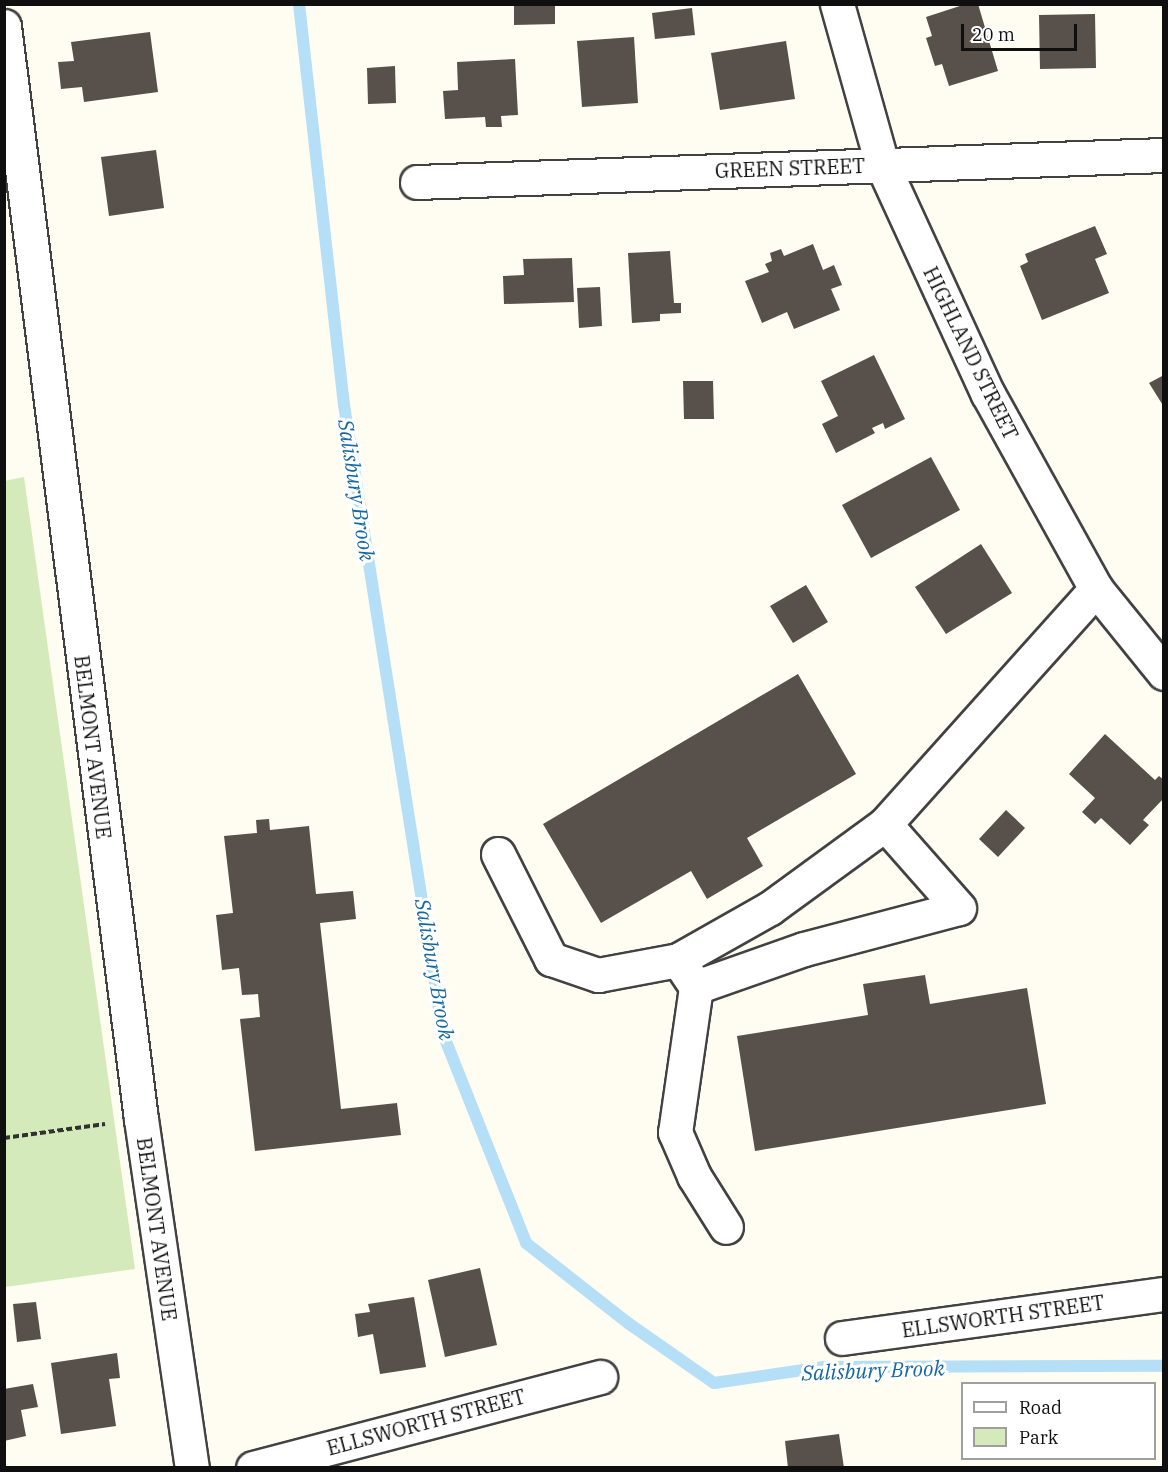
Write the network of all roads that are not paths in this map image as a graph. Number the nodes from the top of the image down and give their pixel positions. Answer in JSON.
{"nodes":[{"id":1,"x":837,"y":4,"type":"edge"},
{"id":2,"x":4,"y":26,"type":"edge"},
{"id":3,"x":1164,"y":154,"type":"edge"},
{"id":4,"x":882,"y":164,"type":"junction"},
{"id":5,"x":417,"y":182,"type":"dead end"},
{"id":6,"x":15,"y":209,"type":"edge"},
{"id":7,"x":1096,"y":589,"type":"junction"},
{"id":8,"x":1164,"y":673,"type":"edge"},
{"id":9,"x":885,"y":824,"type":"junction"},
{"id":10,"x":498,"y":854,"type":"dead end"},
{"id":11,"x":678,"y":960,"type":"junction"},
{"id":12,"x":696,"y":987,"type":"junction"},
{"id":13,"x":726,"y":1227,"type":"dead end"},
{"id":14,"x":1164,"y":1294,"type":"edge"},
{"id":15,"x":842,"y":1338,"type":"dead end"},
{"id":16,"x":600,"y":1377,"type":"dead end"},
{"id":17,"x":192,"y":1467,"type":"edge"},
{"id":18,"x":253,"y":1467,"type":"edge"}],
"edges":[{"from":1,"to":4,"type":"street","name":"HIGHLAND STREET"},
{"from":2,"to":6,"type":"street","name":"BELMONT AVENUE"},
{"from":3,"to":4,"type":"street","name":"GREEN STREET"},
{"from":4,"to":5,"type":"street","name":"GREEN STREET"},
{"from":4,"to":7,"type":"street","name":"HIGHLAND STREET"},
{"from":6,"to":17,"type":"street","name":"BELMONT AVENUE"},
{"from":7,"to":8,"type":"street","name":"HIGHLAND STREET"},
{"from":7,"to":9,"type":"street"},
{"from":9,"to":11,"type":"street"},
{"from":9,"to":12,"type":"street"},
{"from":10,"to":11,"type":"street"},
{"from":11,"to":12,"type":"street"},
{"from":12,"to":13,"type":"street"},
{"from":14,"to":15,"type":"street","name":"ELLSWORTH STREET"},
{"from":16,"to":18,"type":"street","name":"ELLSWORTH STREET"}]}
